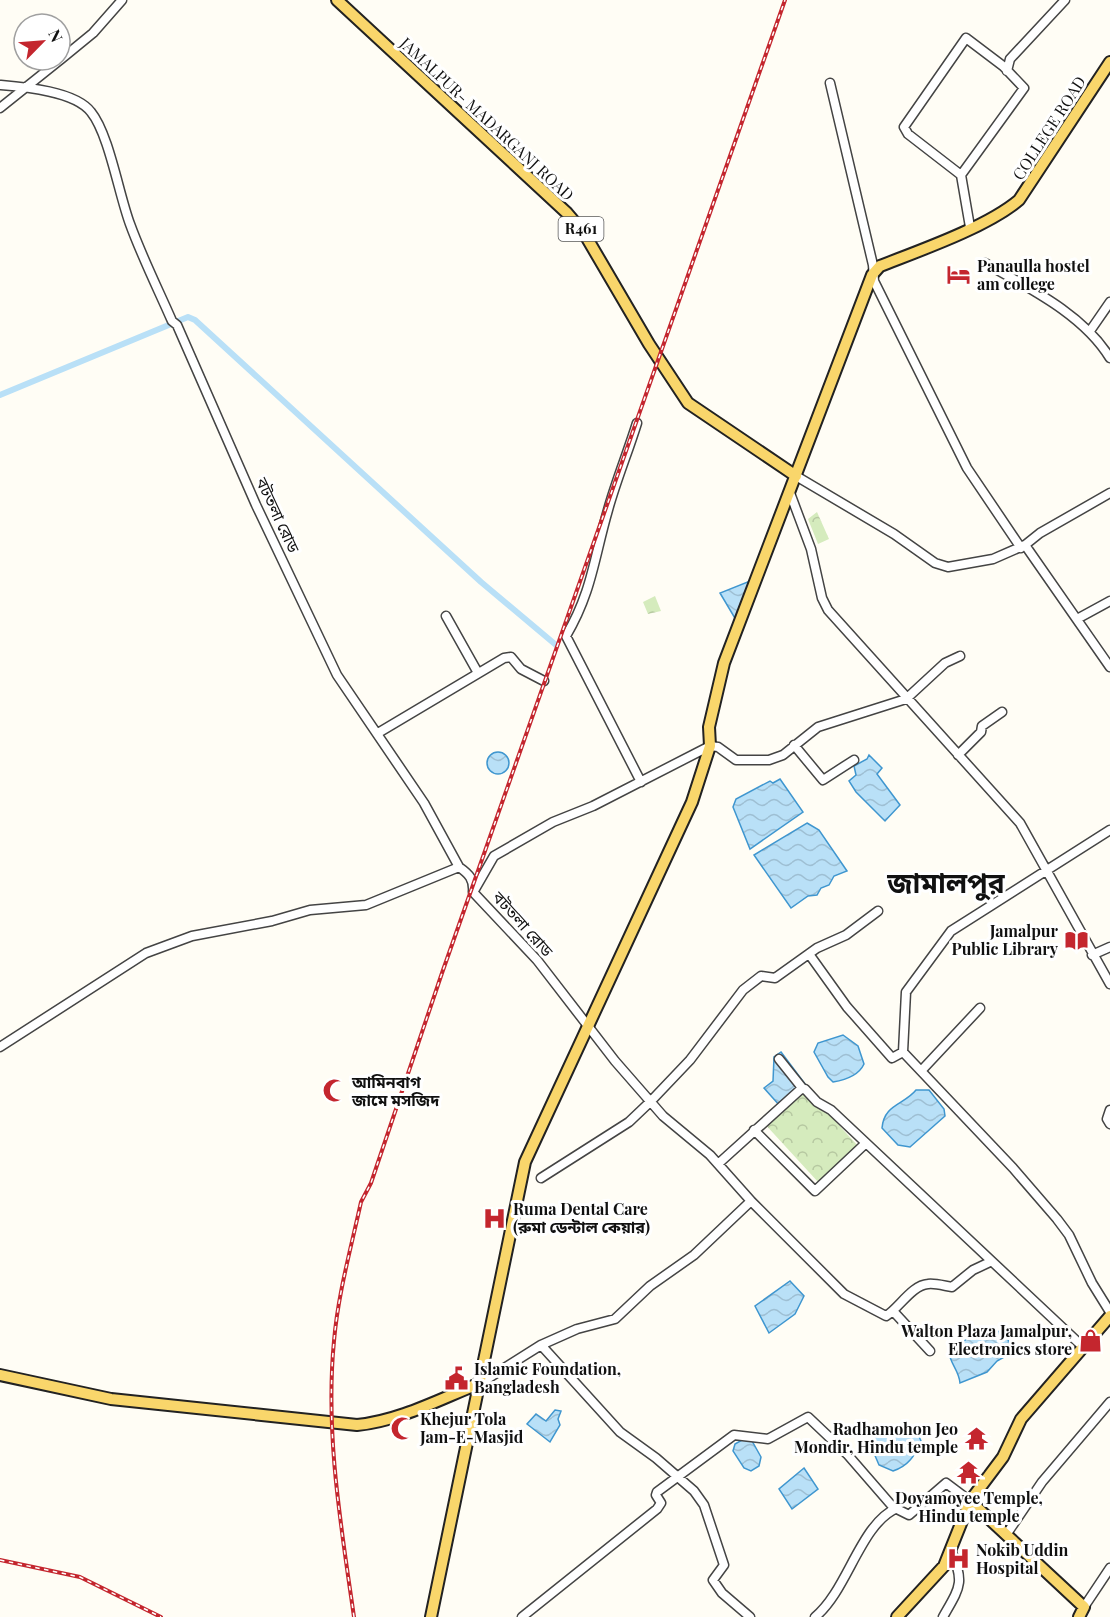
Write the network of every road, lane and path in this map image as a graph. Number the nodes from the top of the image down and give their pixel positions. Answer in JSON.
{"nodes":[{"id":1,"x":122,"y":0,"type":"edge"},
{"id":2,"x":337,"y":0,"type":"edge"},
{"id":3,"x":1065,"y":0,"type":"edge"},
{"id":4,"x":72,"y":50,"type":"edge"},
{"id":5,"x":1010,"y":59,"type":"junction"},
{"id":6,"x":997,"y":62,"type":"junction"},
{"id":7,"x":1110,"y":62,"type":"edge"},
{"id":8,"x":1007,"y":71,"type":"junction"},
{"id":9,"x":45,"y":72,"type":"edge"},
{"id":10,"x":830,"y":83,"type":"dead end"},
{"id":11,"x":0,"y":85,"type":"edge"},
{"id":12,"x":27,"y":87,"type":"junction"},
{"id":13,"x":0,"y":108,"type":"edge"},
{"id":14,"x":961,"y":175,"type":"junction"},
{"id":15,"x":970,"y":227,"type":"junction"},
{"id":16,"x":985,"y":263,"type":"dead end"},
{"id":17,"x":872,"y":275,"type":"junction"},
{"id":18,"x":1110,"y":302,"type":"edge"},
{"id":19,"x":1090,"y":331,"type":"junction"},
{"id":20,"x":1110,"y":358,"type":"edge"},
{"id":21,"x":638,"y":423,"type":"dead end"},
{"id":22,"x":796,"y":476,"type":"junction"},
{"id":23,"x":790,"y":493,"type":"junction"},
{"id":24,"x":1110,"y":493,"type":"edge"},
{"id":25,"x":1024,"y":547,"type":"junction"},
{"id":26,"x":1110,"y":601,"type":"edge"},
{"id":27,"x":446,"y":616,"type":"dead end"},
{"id":28,"x":1077,"y":619,"type":"junction"},
{"id":29,"x":960,"y":656,"type":"dead end"},
{"id":30,"x":1109,"y":664,"type":"edge"},
{"id":31,"x":477,"y":673,"type":"junction"},
{"id":32,"x":544,"y":681,"type":"dead end"},
{"id":33,"x":906,"y":699,"type":"junction"},
{"id":34,"x":1002,"y":712,"type":"dead end"},
{"id":35,"x":378,"y":733,"type":"junction"},
{"id":36,"x":794,"y":745,"type":"junction"},
{"id":37,"x":710,"y":746,"type":"junction"},
{"id":38,"x":958,"y":755,"type":"junction"},
{"id":39,"x":854,"y":760,"type":"dead end"},
{"id":40,"x":641,"y":782,"type":"junction"},
{"id":41,"x":1110,"y":830,"type":"edge"},
{"id":42,"x":459,"y":867,"type":"junction"},
{"id":43,"x":1047,"y":868,"type":"junction"},
{"id":44,"x":473,"y":892,"type":"junction"},
{"id":45,"x":878,"y":911,"type":"dead end"},
{"id":46,"x":1110,"y":947,"type":"edge"},
{"id":47,"x":808,"y":954,"type":"junction"},
{"id":48,"x":1092,"y":955,"type":"junction"},
{"id":49,"x":1110,"y":984,"type":"edge"},
{"id":50,"x":980,"y":1008,"type":"dead end"},
{"id":51,"x":587,"y":1024,"type":"junction"},
{"id":52,"x":0,"y":1047,"type":"edge"},
{"id":53,"x":903,"y":1052,"type":"junction"},
{"id":54,"x":779,"y":1059,"type":"dead end"},
{"id":55,"x":921,"y":1071,"type":"junction"},
{"id":56,"x":803,"y":1089,"type":"junction"},
{"id":57,"x":651,"y":1102,"type":"junction"},
{"id":58,"x":1110,"y":1110,"type":"edge"},
{"id":59,"x":1110,"y":1124,"type":"edge"},
{"id":60,"x":754,"y":1130,"type":"junction"},
{"id":61,"x":866,"y":1143,"type":"junction"},
{"id":62,"x":718,"y":1164,"type":"junction"},
{"id":63,"x":541,"y":1178,"type":"dead end"},
{"id":64,"x":751,"y":1201,"type":"junction"},
{"id":65,"x":990,"y":1262,"type":"junction"},
{"id":66,"x":893,"y":1311,"type":"junction"},
{"id":67,"x":1110,"y":1314,"type":"edge"},
{"id":68,"x":541,"y":1345,"type":"junction"},
{"id":69,"x":1082,"y":1346,"type":"junction"},
{"id":70,"x":930,"y":1351,"type":"dead end"},
{"id":71,"x":0,"y":1375,"type":"edge"},
{"id":72,"x":478,"y":1384,"type":"junction"},
{"id":73,"x":1110,"y":1402,"type":"edge"},
{"id":74,"x":677,"y":1475,"type":"junction"},
{"id":75,"x":970,"y":1501,"type":"junction"},
{"id":76,"x":897,"y":1508,"type":"junction"},
{"id":77,"x":1006,"y":1535,"type":"junction"},
{"id":78,"x":951,"y":1550,"type":"junction"},
{"id":79,"x":1110,"y":1568,"type":"edge"},
{"id":80,"x":1081,"y":1612,"type":"edge"},
{"id":81,"x":431,"y":1617,"type":"edge"},
{"id":82,"x":522,"y":1617,"type":"edge"},
{"id":83,"x":750,"y":1617,"type":"edge"},
{"id":84,"x":815,"y":1617,"type":"edge"},
{"id":85,"x":897,"y":1617,"type":"edge"},
{"id":86,"x":943,"y":1617,"type":"edge"}],
"edges":[{"from":1,"to":4,"type":"street"},
{"from":2,"to":22,"type":"main road","name":"JAMALPUR- MADARGANJ ROAD","number":"R461"},
{"from":3,"to":5,"type":"street"},
{"from":5,"to":6,"type":"street"},
{"from":5,"to":8,"type":"street"},
{"from":6,"to":8,"type":"street"},
{"from":6,"to":14,"type":"street"},
{"from":7,"to":15,"type":"main road","name":"COLLEGE ROAD"},
{"from":8,"to":14,"type":"street"},
{"from":9,"to":12,"type":"street"},
{"from":10,"to":17,"type":"street"},
{"from":11,"to":12,"type":"street","name":"বটতলা রোড"},
{"from":12,"to":13,"type":"street"},
{"from":12,"to":35,"type":"street","name":"বটতলা রোড"},
{"from":14,"to":15,"type":"street"},
{"from":15,"to":17,"type":"main road"},
{"from":16,"to":19,"type":"street"},
{"from":17,"to":22,"type":"main road"},
{"from":17,"to":25,"type":"street"},
{"from":18,"to":19,"type":"street"},
{"from":19,"to":20,"type":"street"},
{"from":21,"to":40,"type":"street"},
{"from":22,"to":23,"type":"main road"},
{"from":22,"to":25,"type":"street"},
{"from":23,"to":33,"type":"street"},
{"from":23,"to":37,"type":"main road"},
{"from":24,"to":25,"type":"street"},
{"from":25,"to":28,"type":"street"},
{"from":26,"to":28,"type":"street"},
{"from":27,"to":31,"type":"street"},
{"from":28,"to":30,"type":"street"},
{"from":29,"to":33,"type":"street"},
{"from":31,"to":32,"type":"street"},
{"from":31,"to":35,"type":"street"},
{"from":33,"to":36,"type":"street"},
{"from":33,"to":38,"type":"street"},
{"from":34,"to":38,"type":"street"},
{"from":35,"to":42,"type":"street","name":"বটতলা রোড"},
{"from":36,"to":37,"type":"street"},
{"from":36,"to":39,"type":"street"},
{"from":37,"to":40,"type":"street"},
{"from":37,"to":51,"type":"main road"},
{"from":38,"to":43,"type":"street"},
{"from":40,"to":44,"type":"street"},
{"from":41,"to":43,"type":"street"},
{"from":42,"to":44,"type":"street","name":"বটতলা রোড"},
{"from":42,"to":52,"type":"street"},
{"from":43,"to":48,"type":"street"},
{"from":43,"to":53,"type":"street"},
{"from":44,"to":51,"type":"street","name":"বটতলা রোড"},
{"from":45,"to":47,"type":"street"},
{"from":46,"to":48,"type":"street"},
{"from":47,"to":53,"type":"street"},
{"from":47,"to":57,"type":"street"},
{"from":48,"to":49,"type":"street"},
{"from":50,"to":55,"type":"street"},
{"from":51,"to":57,"type":"street","name":"বটতলা রোড"},
{"from":51,"to":72,"type":"main road"},
{"from":53,"to":55,"type":"street"},
{"from":54,"to":56,"type":"street"},
{"from":55,"to":67,"type":"street"},
{"from":56,"to":60,"type":"street"},
{"from":56,"to":61,"type":"street"},
{"from":57,"to":62,"type":"street","name":"বটতলা রোড"},
{"from":57,"to":63,"type":"street"},
{"from":58,"to":59,"type":"street"},
{"from":60,"to":61,"type":"street"},
{"from":60,"to":62,"type":"street"},
{"from":61,"to":65,"type":"street"},
{"from":62,"to":64,"type":"street","name":"বটতলা রোড"},
{"from":64,"to":66,"type":"street","name":"বটতলা রোড"},
{"from":64,"to":68,"type":"street"},
{"from":65,"to":66,"type":"street"},
{"from":65,"to":69,"type":"street"},
{"from":66,"to":70,"type":"street"},
{"from":67,"to":69,"type":"main road"},
{"from":68,"to":72,"type":"street"},
{"from":68,"to":74,"type":"street"},
{"from":69,"to":75,"type":"main road"},
{"from":71,"to":72,"type":"main road"},
{"from":72,"to":81,"type":"main road"},
{"from":73,"to":77,"type":"street"},
{"from":74,"to":76,"type":"street"},
{"from":74,"to":82,"type":"street"},
{"from":74,"to":83,"type":"street"},
{"from":75,"to":76,"type":"street"},
{"from":75,"to":77,"type":"main road"},
{"from":75,"to":78,"type":"main road"},
{"from":76,"to":84,"type":"street"},
{"from":77,"to":80,"type":"main road"},
{"from":78,"to":85,"type":"main road"},
{"from":78,"to":86,"type":"street"},
{"from":79,"to":80,"type":"street"}]}
